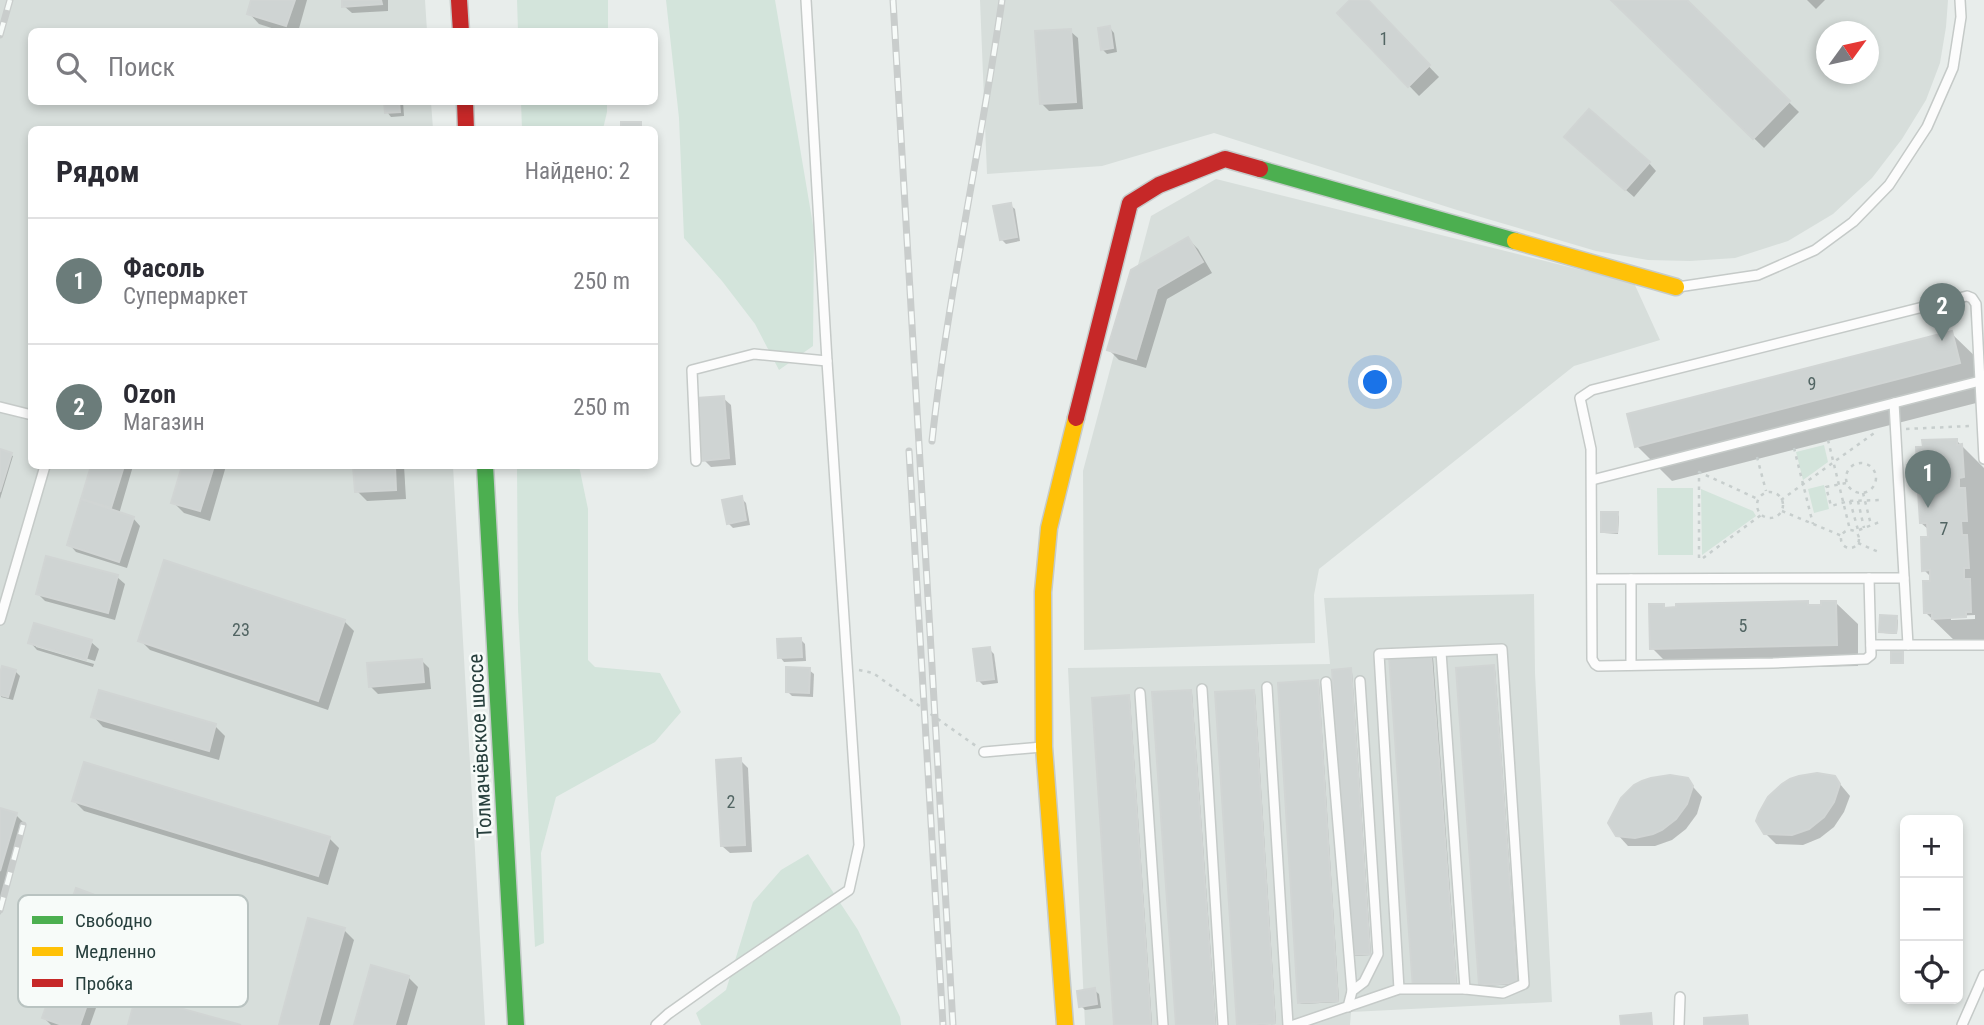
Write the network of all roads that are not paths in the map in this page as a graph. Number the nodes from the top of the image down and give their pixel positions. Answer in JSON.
{"nodes":[{"id":1,"x":459,"y":0,"type":"edge"},
{"id":2,"x":806,"y":0,"type":"edge"},
{"id":3,"x":1960,"y":0,"type":"edge"},
{"id":4,"x":461,"y":28,"type":"edge"},
{"id":5,"x":465,"y":105,"type":"edge"},
{"id":6,"x":466,"y":126,"type":"edge"},
{"id":7,"x":1676,"y":287,"type":"joint"},
{"id":8,"x":827,"y":361,"type":"junction"},
{"id":9,"x":1980,"y":381,"type":"junction"},
{"id":10,"x":1894,"y":403,"type":"junction"},
{"id":11,"x":0,"y":407,"type":"edge"},
{"id":12,"x":28,"y":414,"type":"edge"},
{"id":13,"x":1984,"y":459,"type":"edge"},
{"id":14,"x":696,"y":461,"type":"dead end"},
{"id":15,"x":44,"y":469,"type":"edge"},
{"id":16,"x":485,"y":469,"type":"edge"},
{"id":17,"x":1592,"y":480,"type":"junction"},
{"id":18,"x":1869,"y":578,"type":"junction"},
{"id":19,"x":1904,"y":578,"type":"junction"},
{"id":20,"x":1592,"y":579,"type":"junction"},
{"id":21,"x":1631,"y":579,"type":"junction"},
{"id":22,"x":0,"y":620,"type":"edge"},
{"id":23,"x":1871,"y":645,"type":"junction"},
{"id":24,"x":1908,"y":645,"type":"junction"},
{"id":25,"x":1984,"y":645,"type":"edge"},
{"id":26,"x":1441,"y":652,"type":"junction"},
{"id":27,"x":1631,"y":665,"type":"junction"},
{"id":28,"x":1360,"y":681,"type":"dead end"},
{"id":29,"x":1326,"y":682,"type":"dead end"},
{"id":30,"x":1267,"y":687,"type":"dead end"},
{"id":31,"x":1202,"y":689,"type":"dead end"},
{"id":32,"x":1140,"y":693,"type":"dead end"},
{"id":33,"x":1044,"y":747,"type":"junction"},
{"id":34,"x":984,"y":752,"type":"road end"},
{"id":35,"x":1984,"y":975,"type":"edge"},
{"id":36,"x":1399,"y":989,"type":"junction"},
{"id":37,"x":1465,"y":989,"type":"junction"},
{"id":38,"x":1352,"y":991,"type":"junction"},
{"id":39,"x":1681,"y":997,"type":"dead end"},
{"id":40,"x":1348,"y":1007,"type":"junction"},
{"id":41,"x":516,"y":1025,"type":"edge"},
{"id":42,"x":656,"y":1025,"type":"edge"},
{"id":43,"x":1065,"y":1025,"type":"edge"},
{"id":44,"x":1163,"y":1025,"type":"edge"},
{"id":45,"x":1223,"y":1025,"type":"edge"},
{"id":46,"x":1288,"y":1025,"type":"edge"},
{"id":47,"x":1294,"y":1025,"type":"edge"},
{"id":48,"x":1679,"y":1025,"type":"edge"},
{"id":49,"x":1962,"y":1025,"type":"edge"}],
"edges":[{"from":1,"to":4,"type":"street"},
{"from":2,"to":8,"type":"lane"},
{"from":3,"to":7,"type":"lane"},
{"from":5,"to":6,"type":"street"},
{"from":7,"to":33,"type":"street"},
{"from":8,"to":14,"type":"lane"},
{"from":8,"to":42,"type":"lane"},
{"from":9,"to":10,"type":"lane"},
{"from":9,"to":13,"type":"lane"},
{"from":9,"to":17,"type":"lane"},
{"from":10,"to":17,"type":"lane"},
{"from":10,"to":19,"type":"lane"},
{"from":11,"to":12,"type":"lane"},
{"from":15,"to":22,"type":"lane"},
{"from":16,"to":41,"type":"street","name":"Толмачёвское шоссе"},
{"from":17,"to":20,"type":"lane"},
{"from":18,"to":19,"type":"lane"},
{"from":18,"to":21,"type":"lane"},
{"from":18,"to":23,"type":"lane"},
{"from":19,"to":24,"type":"lane"},
{"from":20,"to":21,"type":"lane"},
{"from":20,"to":27,"type":"lane"},
{"from":21,"to":27,"type":"lane"},
{"from":23,"to":24,"type":"lane"},
{"from":23,"to":27,"type":"lane"},
{"from":24,"to":25,"type":"lane"},
{"from":26,"to":36,"type":"lane"},
{"from":26,"to":37,"type":"lane"},
{"from":26,"to":37,"type":"lane"},
{"from":28,"to":38,"type":"lane"},
{"from":29,"to":38,"type":"lane"},
{"from":30,"to":46,"type":"lane"},
{"from":31,"to":45,"type":"lane"},
{"from":32,"to":44,"type":"lane"},
{"from":33,"to":34,"type":"lane"},
{"from":33,"to":43,"type":"street"},
{"from":35,"to":49,"type":"lane"},
{"from":36,"to":37,"type":"lane"},
{"from":36,"to":40,"type":"lane"},
{"from":38,"to":40,"type":"lane"},
{"from":39,"to":48,"type":"lane"},
{"from":40,"to":47,"type":"lane"}]}
